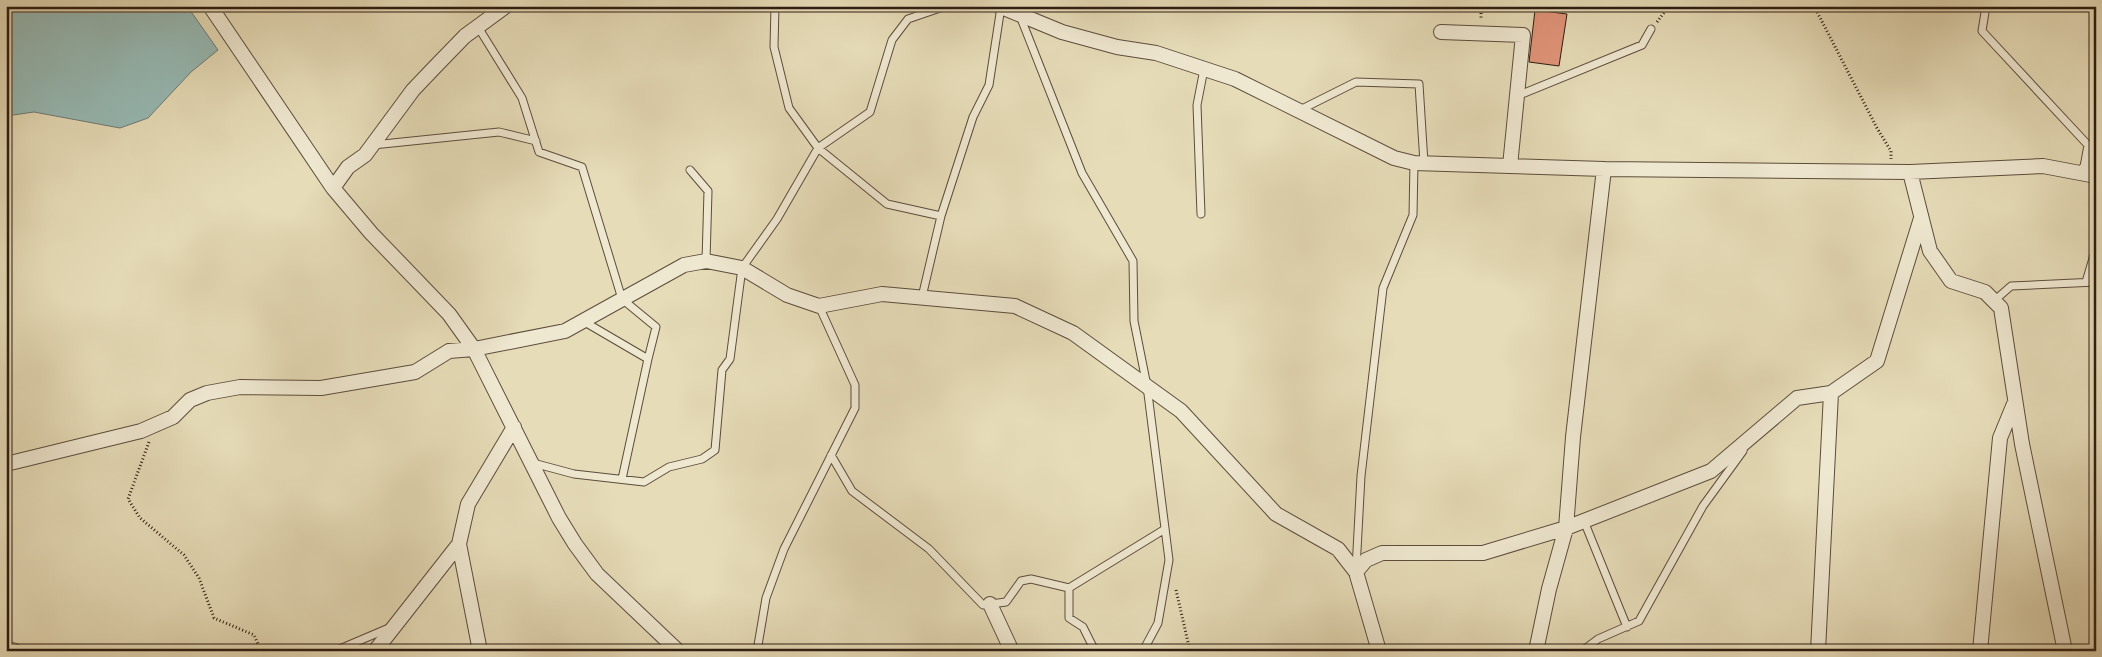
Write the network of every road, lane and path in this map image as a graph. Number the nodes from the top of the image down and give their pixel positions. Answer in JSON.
{"nodes":[{"id":1,"x":210,"y":6,"type":"edge"},
{"id":2,"x":506,"y":6,"type":"edge"},
{"id":3,"x":775,"y":6,"type":"edge"},
{"id":4,"x":946,"y":6,"type":"edge"},
{"id":5,"x":1669,"y":6,"type":"edge"},
{"id":6,"x":1814,"y":6,"type":"edge"},
{"id":7,"x":1986,"y":6,"type":"edge"},
{"id":8,"x":1000,"y":7,"type":"edge"},
{"id":9,"x":1019,"y":15,"type":"junction"},
{"id":10,"x":478,"y":27,"type":"junction"},
{"id":11,"x":1652,"y":29,"type":"joint"},
{"id":12,"x":1441,"y":32,"type":"dead end"},
{"id":13,"x":1204,"y":70,"type":"junction"},
{"id":14,"x":1517,"y":96,"type":"junction"},
{"id":15,"x":1298,"y":111,"type":"junction"},
{"id":16,"x":536,"y":141,"type":"junction"},
{"id":17,"x":373,"y":144,"type":"junction"},
{"id":18,"x":818,"y":148,"type":"junction"},
{"id":19,"x":2096,"y":156,"type":"edge"},
{"id":20,"x":1419,"y":163,"type":"junction"},
{"id":21,"x":1510,"y":166,"type":"junction"},
{"id":22,"x":1604,"y":169,"type":"junction"},
{"id":23,"x":690,"y":170,"type":"dead end"},
{"id":24,"x":1892,"y":172,"type":"junction"},
{"id":25,"x":1910,"y":172,"type":"junction"},
{"id":26,"x":2089,"y":174,"type":"edge"},
{"id":27,"x":333,"y":188,"type":"junction"},
{"id":28,"x":1201,"y":214,"type":"dead end"},
{"id":29,"x":941,"y":216,"type":"junction"},
{"id":30,"x":1921,"y":217,"type":"junction"},
{"id":31,"x":2096,"y":248,"type":"edge"},
{"id":32,"x":706,"y":261,"type":"junction"},
{"id":33,"x":742,"y":268,"type":"junction"},
{"id":34,"x":2086,"y":282,"type":"junction"},
{"id":35,"x":2096,"y":282,"type":"edge"},
{"id":36,"x":922,"y":297,"type":"junction"},
{"id":37,"x":622,"y":299,"type":"junction"},
{"id":38,"x":1994,"y":301,"type":"junction"},
{"id":39,"x":819,"y":306,"type":"junction"},
{"id":40,"x":583,"y":321,"type":"junction"},
{"id":41,"x":474,"y":348,"type":"junction"},
{"id":42,"x":648,"y":359,"type":"junction"},
{"id":43,"x":1146,"y":386,"type":"junction"},
{"id":44,"x":1831,"y":393,"type":"junction"},
{"id":45,"x":2014,"y":404,"type":"junction"},
{"id":46,"x":155,"y":425,"type":"junction"},
{"id":47,"x":514,"y":427,"type":"junction"},
{"id":48,"x":1756,"y":433,"type":"junction"},
{"id":49,"x":831,"y":455,"type":"junction"},
{"id":50,"x":532,"y":463,"type":"junction"},
{"id":51,"x":6,"y":464,"type":"edge"},
{"id":52,"x":622,"y":479,"type":"junction"},
{"id":53,"x":1584,"y":521,"type":"junction"},
{"id":54,"x":1566,"y":528,"type":"junction"},
{"id":55,"x":1165,"y":529,"type":"junction"},
{"id":56,"x":459,"y":544,"type":"junction"},
{"id":57,"x":1356,"y":572,"type":"junction"},
{"id":58,"x":1175,"y":587,"type":"dead end"},
{"id":59,"x":1069,"y":588,"type":"junction"},
{"id":60,"x":990,"y":604,"type":"junction"},
{"id":61,"x":394,"y":626,"type":"junction"},
{"id":62,"x":1627,"y":627,"type":"junction"},
{"id":63,"x":6,"y":648,"type":"edge"},
{"id":64,"x":15,"y":651,"type":"edge"},
{"id":65,"x":261,"y":651,"type":"edge"},
{"id":66,"x":335,"y":651,"type":"edge"},
{"id":67,"x":375,"y":651,"type":"edge"},
{"id":68,"x":480,"y":651,"type":"edge"},
{"id":69,"x":678,"y":651,"type":"edge"},
{"id":70,"x":757,"y":651,"type":"edge"},
{"id":71,"x":1010,"y":651,"type":"edge"},
{"id":72,"x":1095,"y":651,"type":"edge"},
{"id":73,"x":1143,"y":651,"type":"edge"},
{"id":74,"x":1190,"y":651,"type":"edge"},
{"id":75,"x":1379,"y":651,"type":"edge"},
{"id":76,"x":1536,"y":651,"type":"edge"},
{"id":77,"x":1582,"y":651,"type":"edge"},
{"id":78,"x":1818,"y":651,"type":"edge"},
{"id":79,"x":1980,"y":651,"type":"edge"},
{"id":80,"x":2065,"y":651,"type":"edge"}],
"edges":[{"from":1,"to":27,"type":"street"},
{"from":2,"to":10,"type":"street"},
{"from":3,"to":18,"type":"lane"},
{"from":4,"to":18,"type":"lane"},
{"from":5,"to":11,"type":"path"},
{"from":6,"to":24,"type":"path"},
{"from":7,"to":26,"type":"lane"},
{"from":8,"to":9,"type":"street"},
{"from":8,"to":29,"type":"lane"},
{"from":9,"to":13,"type":"street"},
{"from":9,"to":43,"type":"lane"},
{"from":10,"to":16,"type":"lane"},
{"from":10,"to":17,"type":"street"},
{"from":11,"to":14,"type":"lane"},
{"from":12,"to":14,"type":"street"},
{"from":13,"to":15,"type":"street"},
{"from":13,"to":28,"type":"lane"},
{"from":14,"to":21,"type":"street"},
{"from":15,"to":20,"type":"street"},
{"from":15,"to":20,"type":"lane"},
{"from":16,"to":17,"type":"lane"},
{"from":16,"to":37,"type":"lane"},
{"from":17,"to":27,"type":"street"},
{"from":18,"to":29,"type":"lane"},
{"from":18,"to":33,"type":"lane"},
{"from":19,"to":26,"type":"street"},
{"from":20,"to":21,"type":"street"},
{"from":20,"to":57,"type":"lane"},
{"from":21,"to":22,"type":"street"},
{"from":22,"to":24,"type":"street"},
{"from":22,"to":54,"type":"street"},
{"from":23,"to":32,"type":"lane"},
{"from":24,"to":25,"type":"street"},
{"from":25,"to":26,"type":"street"},
{"from":25,"to":30,"type":"street"},
{"from":27,"to":41,"type":"street"},
{"from":29,"to":36,"type":"lane"},
{"from":30,"to":38,"type":"street"},
{"from":30,"to":44,"type":"street"},
{"from":31,"to":34,"type":"lane"},
{"from":32,"to":33,"type":"street"},
{"from":32,"to":37,"type":"street"},
{"from":33,"to":39,"type":"street"},
{"from":33,"to":52,"type":"lane"},
{"from":34,"to":35,"type":"lane"},
{"from":34,"to":38,"type":"lane"},
{"from":36,"to":39,"type":"street"},
{"from":36,"to":43,"type":"street"},
{"from":37,"to":40,"type":"street"},
{"from":37,"to":42,"type":"lane"},
{"from":38,"to":45,"type":"street"},
{"from":39,"to":49,"type":"lane"},
{"from":40,"to":41,"type":"street"},
{"from":40,"to":42,"type":"lane"},
{"from":41,"to":46,"type":"street"},
{"from":41,"to":47,"type":"street"},
{"from":42,"to":52,"type":"lane"},
{"from":43,"to":55,"type":"lane"},
{"from":43,"to":57,"type":"street"},
{"from":44,"to":48,"type":"street"},
{"from":44,"to":78,"type":"street"},
{"from":45,"to":79,"type":"street"},
{"from":45,"to":80,"type":"street"},
{"from":46,"to":51,"type":"street"},
{"from":46,"to":65,"type":"path"},
{"from":47,"to":50,"type":"street"},
{"from":47,"to":56,"type":"street"},
{"from":48,"to":53,"type":"street"},
{"from":48,"to":62,"type":"lane"},
{"from":49,"to":60,"type":"lane"},
{"from":49,"to":70,"type":"lane"},
{"from":50,"to":52,"type":"lane"},
{"from":50,"to":69,"type":"street"},
{"from":53,"to":54,"type":"street"},
{"from":53,"to":62,"type":"lane"},
{"from":54,"to":57,"type":"street"},
{"from":54,"to":76,"type":"street"},
{"from":55,"to":59,"type":"lane"},
{"from":55,"to":73,"type":"lane"},
{"from":56,"to":61,"type":"street"},
{"from":56,"to":68,"type":"street"},
{"from":57,"to":75,"type":"street"},
{"from":58,"to":74,"type":"path"},
{"from":59,"to":60,"type":"lane"},
{"from":59,"to":72,"type":"lane"},
{"from":60,"to":71,"type":"street"},
{"from":61,"to":66,"type":"lane"},
{"from":61,"to":67,"type":"street"},
{"from":62,"to":77,"type":"lane"},
{"from":63,"to":64,"type":"street"}]}
